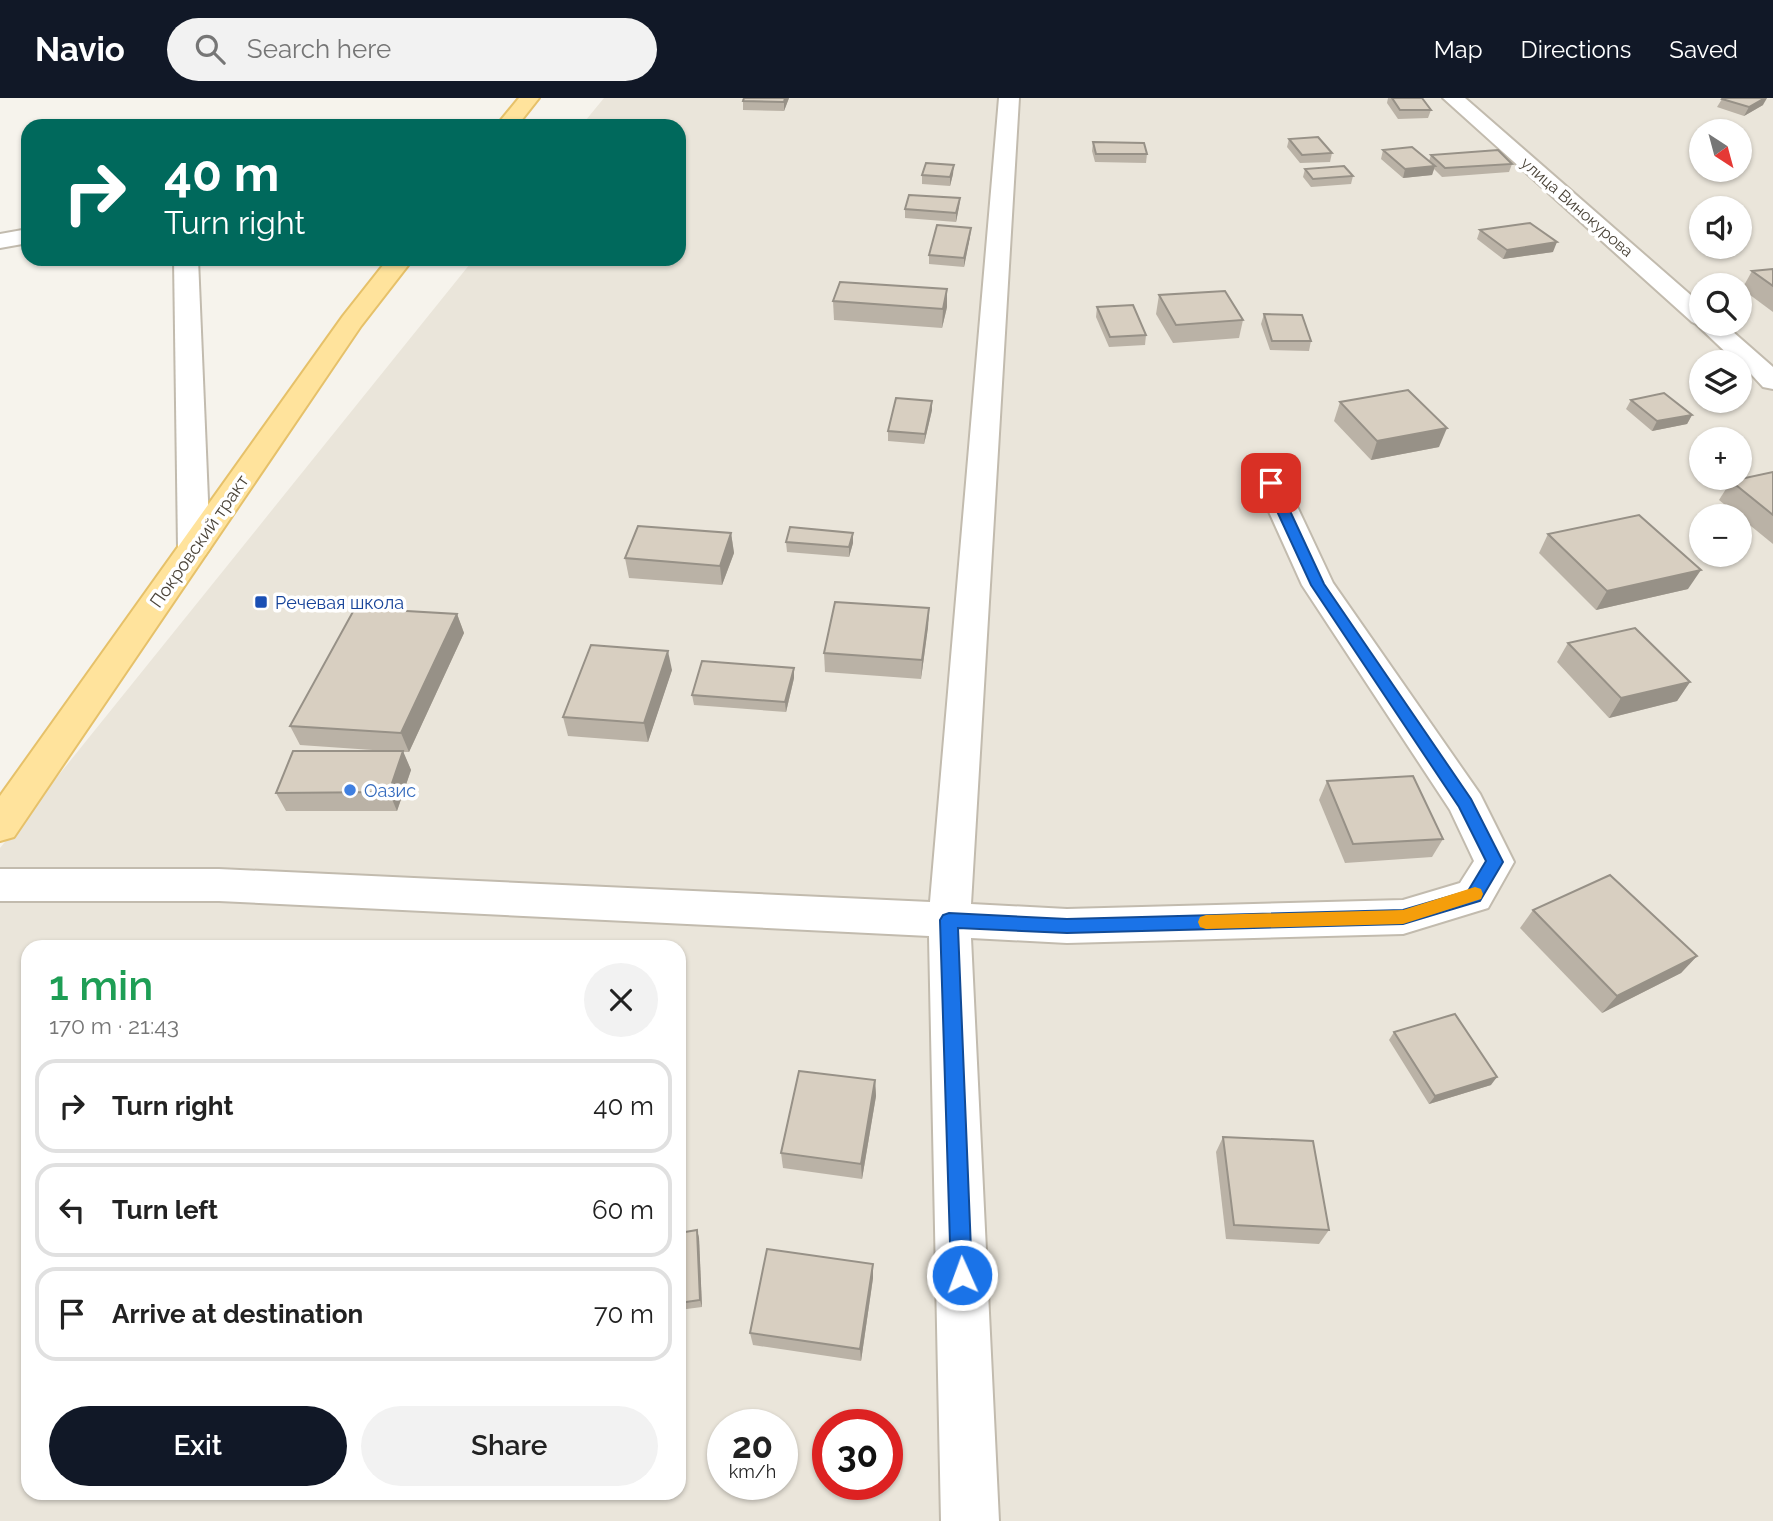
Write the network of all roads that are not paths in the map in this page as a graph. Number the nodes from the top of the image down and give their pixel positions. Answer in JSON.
{"nodes":[{"id":1,"x":529,"y":98,"type":"edge"},
{"id":2,"x":1009,"y":98,"type":"edge"},
{"id":3,"x":1454,"y":98,"type":"edge"},
{"id":4,"x":512,"y":119,"type":"edge"},
{"id":5,"x":21,"y":237,"type":"edge"},
{"id":6,"x":0,"y":241,"type":"edge"},
{"id":7,"x":186,"y":266,"type":"edge"},
{"id":8,"x":395,"y":266,"type":"edge"},
{"id":9,"x":1689,"y":306,"type":"edge"},
{"id":10,"x":1722,"y":336,"type":"edge"},
{"id":11,"x":1773,"y":381,"type":"edge"},
{"id":12,"x":1271,"y":483,"type":"dead end"},
{"id":13,"x":194,"y":548,"type":"junction"},
{"id":14,"x":0,"y":826,"type":"edge"},
{"id":15,"x":0,"y":885,"type":"edge"},
{"id":16,"x":949,"y":920,"type":"junction"},
{"id":17,"x":970,"y":1521,"type":"edge"}],
"edges":[{"from":1,"to":4,"type":"main road"},
{"from":2,"to":16,"type":"street"},
{"from":3,"to":9,"type":"street","name":"улица Винокурова"},
{"from":5,"to":6,"type":"street"},
{"from":7,"to":13,"type":"street"},
{"from":8,"to":13,"type":"main road","name":"Покровский тракт"},
{"from":10,"to":11,"type":"street"},
{"from":12,"to":16,"type":"street"},
{"from":13,"to":14,"type":"main road","name":"Покровский тракт"},
{"from":15,"to":16,"type":"street"},
{"from":16,"to":17,"type":"street"}]}
